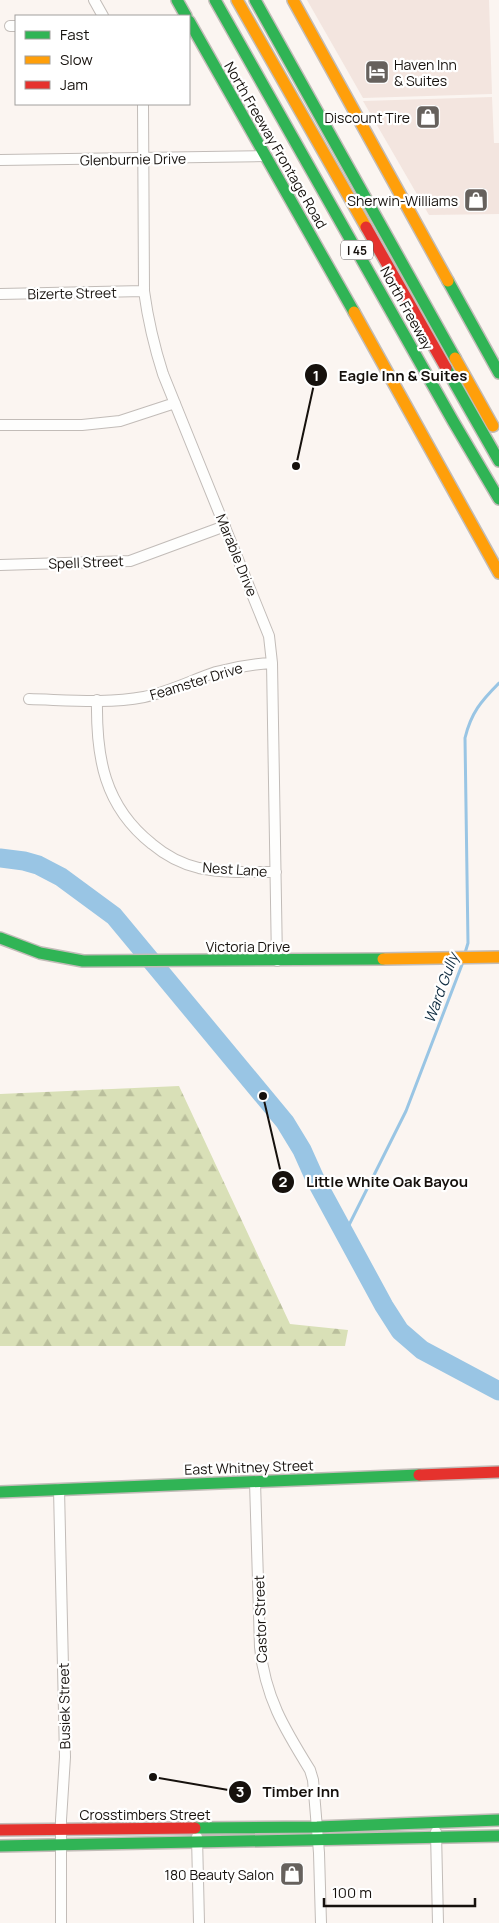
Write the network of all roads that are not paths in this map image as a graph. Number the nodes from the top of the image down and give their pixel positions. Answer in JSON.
{"nodes":[{"id":1,"x":94,"y":0,"type":"edge"},
{"id":2,"x":177,"y":0,"type":"edge"},
{"id":3,"x":215,"y":0,"type":"edge"},
{"id":4,"x":236,"y":0,"type":"edge"},
{"id":5,"x":255,"y":0,"type":"edge"},
{"id":6,"x":293,"y":0,"type":"edge"},
{"id":7,"x":102,"y":15,"type":"edge"},
{"id":8,"x":185,"y":15,"type":"edge"},
{"id":9,"x":190,"y":23,"type":"edge"},
{"id":10,"x":143,"y":105,"type":"edge"},
{"id":11,"x":265,"y":156,"type":"junction"},
{"id":12,"x":143,"y":159,"type":"junction"},
{"id":13,"x":0,"y":160,"type":"edge"},
{"id":14,"x":144,"y":291,"type":"junction"},
{"id":15,"x":0,"y":294,"type":"edge"},
{"id":16,"x":499,"y":373,"type":"edge"},
{"id":17,"x":175,"y":403,"type":"junction"},
{"id":18,"x":0,"y":425,"type":"edge"},
{"id":19,"x":499,"y":436,"type":"edge"},
{"id":20,"x":499,"y":461,"type":"edge"},
{"id":21,"x":499,"y":499,"type":"edge"},
{"id":22,"x":225,"y":526,"type":"junction"},
{"id":23,"x":0,"y":565,"type":"edge"},
{"id":24,"x":499,"y":573,"type":"edge"},
{"id":25,"x":272,"y":663,"type":"junction"},
{"id":26,"x":29,"y":699,"type":"dead end"},
{"id":27,"x":97,"y":700,"type":"junction"},
{"id":28,"x":276,"y":872,"type":"junction"},
{"id":29,"x":0,"y":938,"type":"edge"},
{"id":30,"x":499,"y":957,"type":"edge"},
{"id":31,"x":277,"y":961,"type":"junction"},
{"id":32,"x":499,"y":1472,"type":"edge"},
{"id":33,"x":256,"y":1482,"type":"junction"},
{"id":34,"x":59,"y":1490,"type":"junction"},
{"id":35,"x":0,"y":1492,"type":"edge"},
{"id":36,"x":499,"y":1820,"type":"edge"},
{"id":37,"x":436,"y":1821,"type":"junction"},
{"id":38,"x":317,"y":1826,"type":"junction"},
{"id":39,"x":61,"y":1829,"type":"junction"},
{"id":40,"x":197,"y":1829,"type":"junction"},
{"id":41,"x":0,"y":1830,"type":"edge"},
{"id":42,"x":499,"y":1836,"type":"edge"},
{"id":43,"x":437,"y":1837,"type":"junction"},
{"id":44,"x":318,"y":1841,"type":"junction"},
{"id":45,"x":198,"y":1843,"type":"junction"},
{"id":46,"x":61,"y":1845,"type":"junction"},
{"id":47,"x":0,"y":1846,"type":"edge"},
{"id":48,"x":62,"y":1923,"type":"edge"},
{"id":49,"x":198,"y":1923,"type":"edge"},
{"id":50,"x":321,"y":1923,"type":"edge"},
{"id":51,"x":438,"y":1923,"type":"edge"}],
"edges":[{"from":1,"to":7,"type":"street"},
{"from":2,"to":8,"type":"main road"},
{"from":3,"to":21,"type":"main road","name":"North Freeway","number":"I 45"},
{"from":4,"to":20,"type":"main road","name":"North Freeway"},
{"from":5,"to":19,"type":"main road","name":"North Freeway","number":"I 45"},
{"from":6,"to":16,"type":"main road"},
{"from":9,"to":11,"type":"main road","name":"North Freeway Frontage Road"},
{"from":10,"to":12,"type":"street","name":"Marable Drive"},
{"from":11,"to":12,"type":"street","name":"Glenburnie Drive"},
{"from":11,"to":24,"type":"main road","name":"North Freeway Frontage Road"},
{"from":12,"to":13,"type":"street","name":"Glenburnie Drive"},
{"from":12,"to":14,"type":"street","name":"Marable Drive"},
{"from":14,"to":15,"type":"street","name":"Bizerte Street"},
{"from":14,"to":17,"type":"street","name":"Marable Drive"},
{"from":17,"to":18,"type":"street"},
{"from":17,"to":22,"type":"street","name":"Marable Drive"},
{"from":22,"to":23,"type":"street","name":"Spell Street"},
{"from":22,"to":25,"type":"street","name":"Marable Drive"},
{"from":25,"to":27,"type":"street","name":"Feamster Drive"},
{"from":25,"to":28,"type":"street","name":"Marable Drive"},
{"from":26,"to":27,"type":"street","name":"Feamster Drive"},
{"from":27,"to":28,"type":"street","name":"Nest Lane"},
{"from":28,"to":31,"type":"street","name":"Marable Drive"},
{"from":29,"to":31,"type":"main road","name":"Victoria Drive"},
{"from":30,"to":31,"type":"main road","name":"Victoria Drive"},
{"from":32,"to":33,"type":"main road","name":"East Whitney Street"},
{"from":33,"to":34,"type":"main road","name":"East Whitney Street"},
{"from":33,"to":38,"type":"street","name":"Castor Street"},
{"from":34,"to":35,"type":"main road","name":"East Whitney Street"},
{"from":34,"to":39,"type":"street","name":"Busiek Street"},
{"from":36,"to":37,"type":"main road","name":"Crosstimbers Street"},
{"from":37,"to":38,"type":"main road","name":"Crosstimbers Street"},
{"from":37,"to":43,"type":"street"},
{"from":38,"to":40,"type":"main road","name":"Crosstimbers Street"},
{"from":38,"to":44,"type":"street","name":"Castor Street"},
{"from":39,"to":40,"type":"main road","name":"Crosstimbers Street"},
{"from":39,"to":41,"type":"main road","name":"Crosstimbers Street"},
{"from":39,"to":46,"type":"street","name":"Busiek Street"},
{"from":40,"to":45,"type":"street"},
{"from":42,"to":43,"type":"main road","name":"Crosstimbers Street"},
{"from":43,"to":44,"type":"main road","name":"Crosstimbers Street"},
{"from":43,"to":51,"type":"street"},
{"from":44,"to":45,"type":"main road","name":"Crosstimbers Street"},
{"from":44,"to":50,"type":"street","name":"Castor Street"},
{"from":45,"to":46,"type":"main road","name":"Crosstimbers Street"},
{"from":45,"to":49,"type":"street"},
{"from":46,"to":47,"type":"main road","name":"Crosstimbers Street"},
{"from":46,"to":48,"type":"street","name":"Busiek Street"}]}
